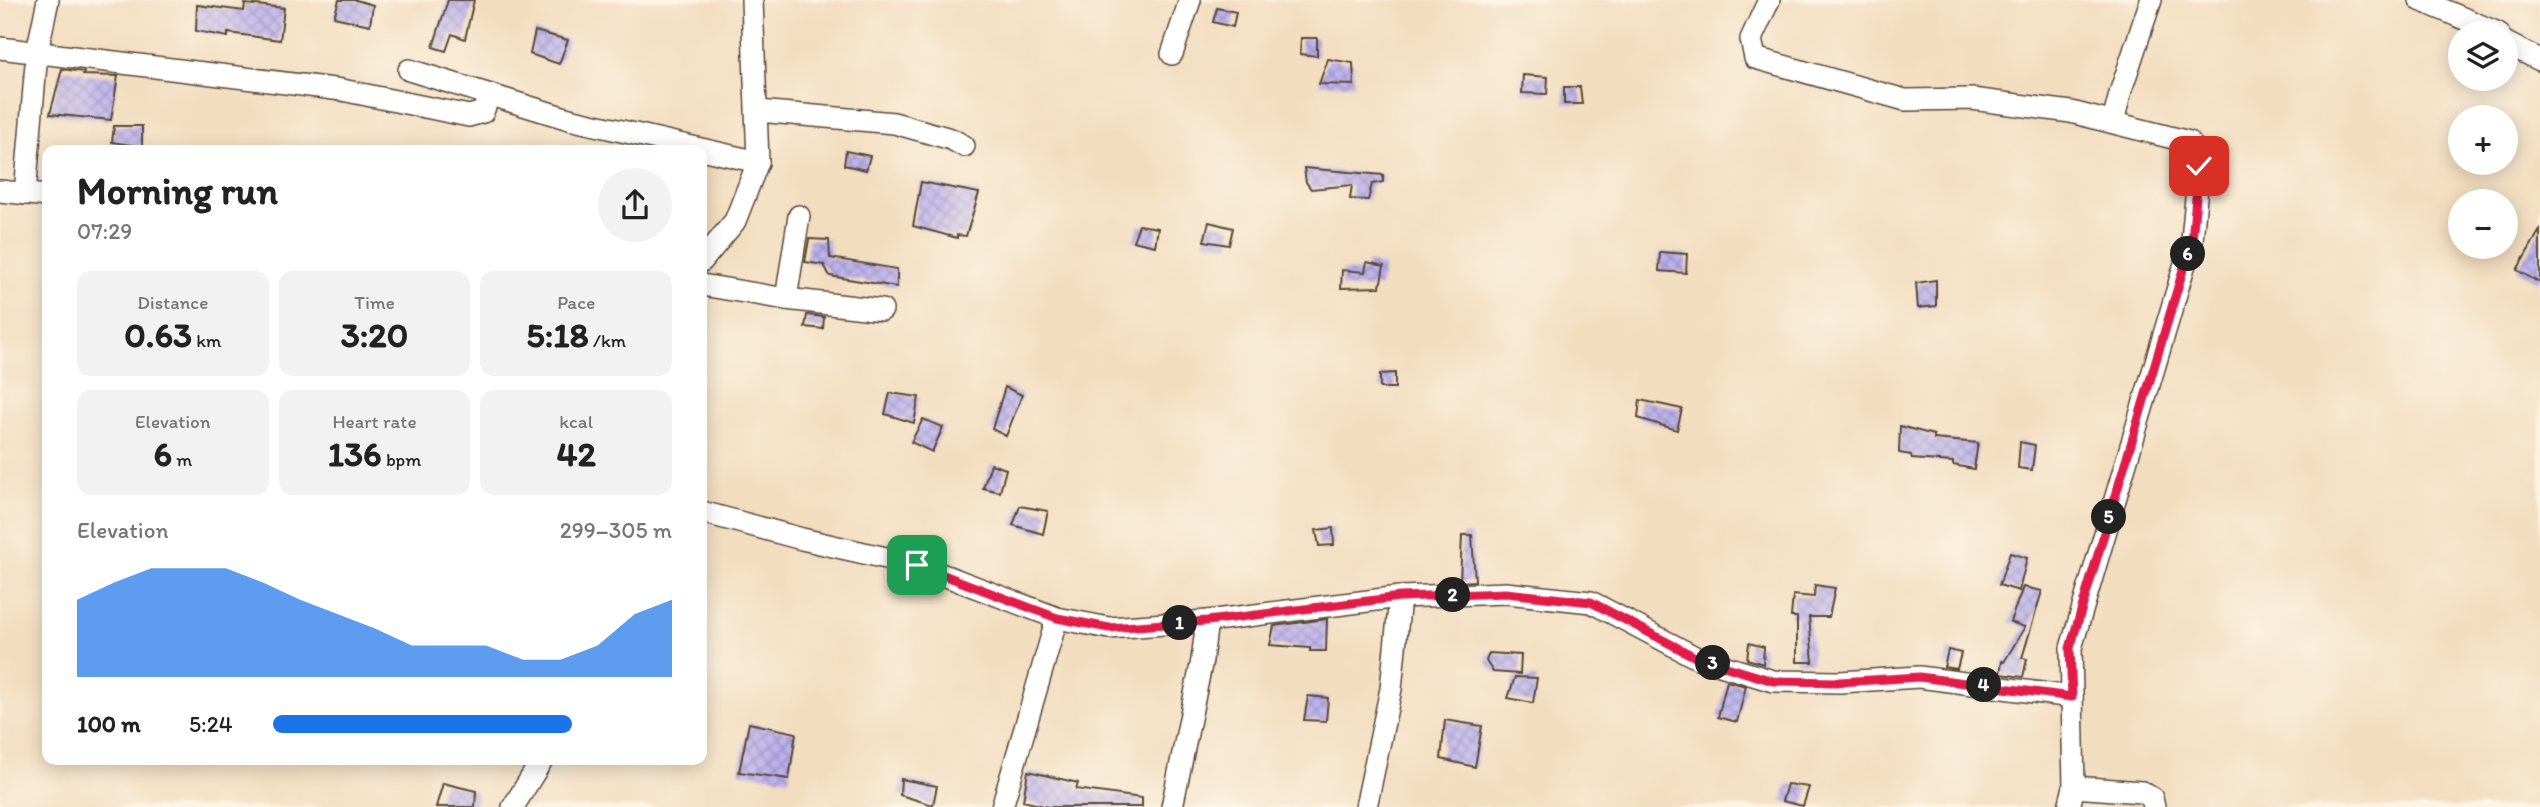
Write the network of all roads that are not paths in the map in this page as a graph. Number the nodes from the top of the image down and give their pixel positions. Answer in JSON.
{"nodes":[{"id":1,"x":48,"y":0,"type":"edge"},
{"id":2,"x":752,"y":0,"type":"edge"},
{"id":3,"x":1190,"y":0,"type":"edge"},
{"id":4,"x":1769,"y":0,"type":"edge"},
{"id":5,"x":2151,"y":0,"type":"edge"},
{"id":6,"x":2423,"y":2,"type":"edge"},
{"id":7,"x":2462,"y":21,"type":"edge"},
{"id":8,"x":2469,"y":21,"type":"edge"},
{"id":9,"x":2518,"y":42,"type":"edge"},
{"id":10,"x":0,"y":48,"type":"edge"},
{"id":11,"x":2518,"y":49,"type":"edge"},
{"id":12,"x":37,"y":52,"type":"junction"},
{"id":13,"x":2540,"y":52,"type":"edge"},
{"id":14,"x":1172,"y":54,"type":"dead end"},
{"id":15,"x":2540,"y":60,"type":"edge"},
{"id":16,"x":409,"y":70,"type":"dead end"},
{"id":17,"x":488,"y":96,"type":"junction"},
{"id":18,"x":758,"y":111,"type":"junction"},
{"id":19,"x":2113,"y":122,"type":"junction"},
{"id":20,"x":682,"y":145,"type":"edge"},
{"id":21,"x":964,"y":146,"type":"dead end"},
{"id":22,"x":707,"y":151,"type":"edge"},
{"id":23,"x":758,"y":162,"type":"junction"},
{"id":24,"x":0,"y":191,"type":"edge"},
{"id":25,"x":24,"y":194,"type":"junction"},
{"id":26,"x":42,"y":196,"type":"edge"},
{"id":27,"x":799,"y":216,"type":"dead end"},
{"id":28,"x":707,"y":255,"type":"edge"},
{"id":29,"x":707,"y":286,"type":"edge"},
{"id":30,"x":786,"y":299,"type":"junction"},
{"id":31,"x":882,"y":310,"type":"dead end"},
{"id":32,"x":707,"y":513,"type":"edge"},
{"id":33,"x":1400,"y":597,"type":"junction"},
{"id":34,"x":1057,"y":618,"type":"junction"},
{"id":35,"x":1207,"y":621,"type":"junction"},
{"id":36,"x":2072,"y":697,"type":"junction"},
{"id":37,"x":539,"y":765,"type":"edge"},
{"id":38,"x":2072,"y":797,"type":"edge"},
{"id":39,"x":513,"y":807,"type":"edge"},
{"id":40,"x":1002,"y":807,"type":"edge"},
{"id":41,"x":1172,"y":807,"type":"edge"},
{"id":42,"x":1366,"y":807,"type":"edge"},
{"id":43,"x":2154,"y":807,"type":"edge"}],
"edges":[{"from":1,"to":12,"type":"street"},
{"from":2,"to":18,"type":"street"},
{"from":3,"to":14,"type":"street"},
{"from":4,"to":19,"type":"street"},
{"from":5,"to":19,"type":"street"},
{"from":6,"to":7,"type":"street"},
{"from":6,"to":8,"type":"street"},
{"from":9,"to":13,"type":"street"},
{"from":10,"to":12,"type":"street"},
{"from":11,"to":15,"type":"street"},
{"from":12,"to":17,"type":"street"},
{"from":12,"to":25,"type":"street"},
{"from":16,"to":17,"type":"street"},
{"from":17,"to":20,"type":"street"},
{"from":18,"to":21,"type":"street"},
{"from":18,"to":23,"type":"street"},
{"from":19,"to":36,"type":"street"},
{"from":22,"to":23,"type":"street"},
{"from":23,"to":28,"type":"street"},
{"from":24,"to":25,"type":"street"},
{"from":25,"to":26,"type":"street"},
{"from":27,"to":30,"type":"street"},
{"from":29,"to":30,"type":"street"},
{"from":30,"to":31,"type":"street"},
{"from":32,"to":34,"type":"street"},
{"from":33,"to":35,"type":"street"},
{"from":33,"to":36,"type":"street"},
{"from":33,"to":42,"type":"street"},
{"from":34,"to":35,"type":"street"},
{"from":34,"to":40,"type":"street"},
{"from":35,"to":41,"type":"street"},
{"from":36,"to":38,"type":"street"},
{"from":37,"to":39,"type":"street"},
{"from":38,"to":43,"type":"street"}]}
